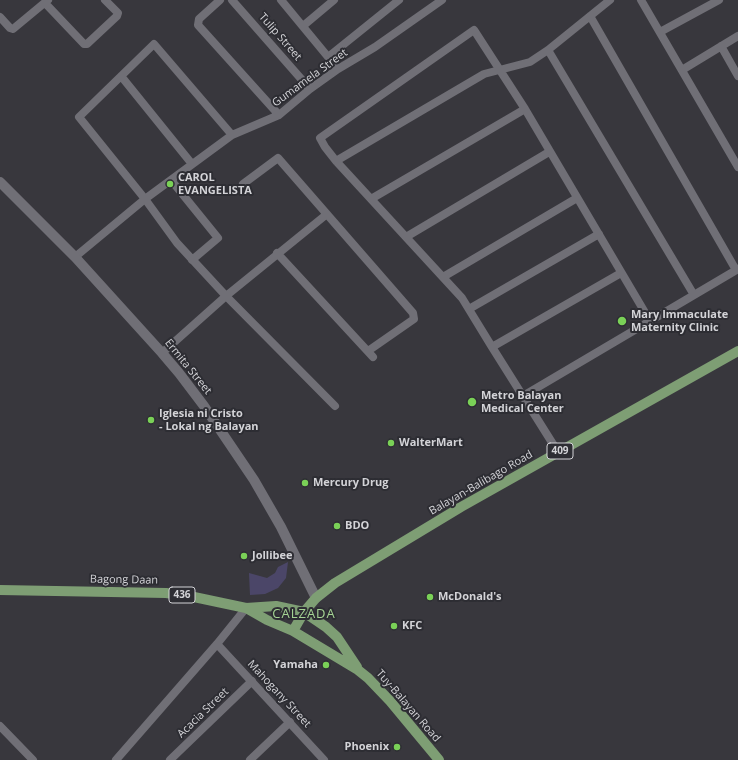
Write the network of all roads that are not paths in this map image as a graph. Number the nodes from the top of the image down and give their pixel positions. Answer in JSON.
{"nodes":[{"id":1,"x":105,"y":0,"type":"edge"},
{"id":2,"x":220,"y":0,"type":"edge"},
{"id":3,"x":232,"y":0,"type":"edge"},
{"id":4,"x":281,"y":0,"type":"edge"},
{"id":5,"x":334,"y":0,"type":"edge"},
{"id":6,"x":399,"y":0,"type":"edge"},
{"id":7,"x":442,"y":0,"type":"edge"},
{"id":8,"x":610,"y":0,"type":"edge"},
{"id":9,"x":641,"y":0,"type":"edge"},
{"id":10,"x":719,"y":0,"type":"edge"},
{"id":11,"x":47,"y":1,"type":"edge"},
{"id":12,"x":590,"y":16,"type":"junction"},
{"id":13,"x":0,"y":17,"type":"edge"},
{"id":14,"x":303,"y":26,"type":"junction"},
{"id":15,"x":660,"y":32,"type":"junction"},
{"id":16,"x":738,"y":36,"type":"edge"},
{"id":17,"x":721,"y":46,"type":"junction"},
{"id":18,"x":548,"y":50,"type":"junction"},
{"id":19,"x":328,"y":57,"type":"junction"},
{"id":20,"x":338,"y":69,"type":"junction"},
{"id":21,"x":682,"y":70,"type":"junction"},
{"id":22,"x":500,"y":71,"type":"junction"},
{"id":23,"x":121,"y":76,"type":"junction"},
{"id":24,"x":738,"y":76,"type":"edge"},
{"id":25,"x":310,"y":89,"type":"junction"},
{"id":26,"x":525,"y":109,"type":"junction"},
{"id":27,"x":279,"y":115,"type":"junction"},
{"id":28,"x":232,"y":135,"type":"junction"},
{"id":29,"x":549,"y":152,"type":"junction"},
{"id":30,"x":336,"y":161,"type":"junction"},
{"id":31,"x":192,"y":164,"type":"junction"},
{"id":32,"x":738,"y":166,"type":"edge"},
{"id":33,"x":171,"y":180,"type":"junction"},
{"id":34,"x":0,"y":182,"type":"edge"},
{"id":35,"x":243,"y":184,"type":"dead end"},
{"id":36,"x":577,"y":198,"type":"junction"},
{"id":37,"x":145,"y":199,"type":"junction"},
{"id":38,"x":370,"y":199,"type":"junction"},
{"id":39,"x":327,"y":214,"type":"junction"},
{"id":40,"x":599,"y":234,"type":"junction"},
{"id":41,"x":406,"y":237,"type":"junction"},
{"id":42,"x":277,"y":253,"type":"junction"},
{"id":43,"x":75,"y":257,"type":"junction"},
{"id":44,"x":192,"y":260,"type":"junction"},
{"id":45,"x":737,"y":270,"type":"edge"},
{"id":46,"x":621,"y":273,"type":"junction"},
{"id":47,"x":443,"y":277,"type":"junction"},
{"id":48,"x":226,"y":296,"type":"junction"},
{"id":49,"x":694,"y":296,"type":"junction"},
{"id":50,"x":469,"y":309,"type":"junction"},
{"id":51,"x":650,"y":321,"type":"junction"},
{"id":52,"x":492,"y":347,"type":"junction"},
{"id":53,"x":738,"y":351,"type":"edge"},
{"id":54,"x":162,"y":353,"type":"junction"},
{"id":55,"x":522,"y":396,"type":"junction"},
{"id":56,"x":335,"y":406,"type":"dead end"},
{"id":57,"x":558,"y":452,"type":"junction"},
{"id":58,"x":0,"y":590,"type":"edge"},
{"id":59,"x":316,"y":598,"type":"junction"},
{"id":60,"x":246,"y":608,"type":"junction"},
{"id":61,"x":304,"y":612,"type":"junction"},
{"id":62,"x":293,"y":630,"type":"junction"},
{"id":63,"x":217,"y":644,"type":"junction"},
{"id":64,"x":358,"y":670,"type":"junction"},
{"id":65,"x":252,"y":681,"type":"junction"},
{"id":66,"x":290,"y":722,"type":"junction"},
{"id":67,"x":0,"y":726,"type":"edge"},
{"id":68,"x":33,"y":760,"type":"edge"},
{"id":69,"x":116,"y":760,"type":"edge"},
{"id":70,"x":170,"y":760,"type":"edge"},
{"id":71,"x":250,"y":760,"type":"edge"},
{"id":72,"x":324,"y":760,"type":"edge"},
{"id":73,"x":439,"y":760,"type":"edge"}],
"edges":[{"from":1,"to":11,"type":"street"},
{"from":2,"to":27,"type":"street"},
{"from":3,"to":25,"type":"street","name":"Tulip Street"},
{"from":4,"to":14,"type":"street"},
{"from":5,"to":14,"type":"street"},
{"from":6,"to":19,"type":"street"},
{"from":7,"to":20,"type":"street","name":"Gumamela Street"},
{"from":8,"to":12,"type":"street"},
{"from":9,"to":15,"type":"street"},
{"from":10,"to":15,"type":"street"},
{"from":11,"to":13,"type":"street"},
{"from":12,"to":18,"type":"street"},
{"from":12,"to":45,"type":"street"},
{"from":14,"to":19,"type":"street"},
{"from":15,"to":21,"type":"street"},
{"from":16,"to":17,"type":"street"},
{"from":17,"to":21,"type":"street"},
{"from":17,"to":24,"type":"street"},
{"from":18,"to":22,"type":"street"},
{"from":18,"to":49,"type":"street"},
{"from":19,"to":20,"type":"street"},
{"from":20,"to":25,"type":"street","name":"Gumamela Street"},
{"from":21,"to":32,"type":"street"},
{"from":22,"to":26,"type":"street"},
{"from":22,"to":30,"type":"street"},
{"from":22,"to":30,"type":"street"},
{"from":23,"to":28,"type":"street"},
{"from":23,"to":31,"type":"street"},
{"from":23,"to":37,"type":"street"},
{"from":25,"to":27,"type":"street","name":"Gumamela Street"},
{"from":26,"to":29,"type":"street"},
{"from":26,"to":38,"type":"street"},
{"from":27,"to":28,"type":"street","name":"Gumamela Street"},
{"from":28,"to":31,"type":"street","name":"Gumamela Street"},
{"from":29,"to":36,"type":"street"},
{"from":29,"to":41,"type":"street"},
{"from":30,"to":38,"type":"street"},
{"from":31,"to":33,"type":"street","name":"Gumamela Street"},
{"from":33,"to":37,"type":"street","name":"Gumamela Street"},
{"from":33,"to":44,"type":"street"},
{"from":34,"to":43,"type":"main road","name":"Ermita Street"},
{"from":35,"to":39,"type":"street"},
{"from":36,"to":40,"type":"street"},
{"from":36,"to":47,"type":"street"},
{"from":37,"to":43,"type":"street","name":"Gumamela Street"},
{"from":37,"to":44,"type":"street"},
{"from":38,"to":41,"type":"street"},
{"from":39,"to":42,"type":"street"},
{"from":39,"to":42,"type":"street"},
{"from":40,"to":46,"type":"street"},
{"from":40,"to":50,"type":"street"},
{"from":41,"to":47,"type":"street"},
{"from":42,"to":48,"type":"street"},
{"from":43,"to":54,"type":"main road","name":"Ermita Street"},
{"from":44,"to":48,"type":"street"},
{"from":45,"to":49,"type":"street"},
{"from":46,"to":51,"type":"street"},
{"from":46,"to":52,"type":"street"},
{"from":47,"to":50,"type":"street"},
{"from":48,"to":54,"type":"street"},
{"from":48,"to":56,"type":"street"},
{"from":49,"to":51,"type":"street"},
{"from":50,"to":52,"type":"street"},
{"from":51,"to":55,"type":"street"},
{"from":52,"to":55,"type":"street"},
{"from":53,"to":57,"type":"main road","name":"Balayan-Balibago Road","number":"409"},
{"from":54,"to":59,"type":"main road","name":"Ermita Street"},
{"from":55,"to":57,"type":"street"},
{"from":57,"to":59,"type":"main road","name":"Balayan-Balibago Road","number":"409"},
{"from":58,"to":60,"type":"main road","name":"Bagong Daan","number":"436"},
{"from":59,"to":61,"type":"main road","name":"Balayan-Balibago Road","number":"409"},
{"from":60,"to":61,"type":"main road","name":"Bagong Daan","number":"436"},
{"from":60,"to":62,"type":"main road","name":"Bagong Daan","number":"436"},
{"from":60,"to":63,"type":"street"},
{"from":61,"to":62,"type":"main road","name":"Balayan-Balibago Road","number":"409"},
{"from":61,"to":64,"type":"main road","name":"Tuy-Balayan Road","number":"436"},
{"from":62,"to":64,"type":"main road","name":"Tuy-Balayan Road","number":"436"},
{"from":63,"to":65,"type":"street","name":"Mahogany Street"},
{"from":63,"to":69,"type":"street"},
{"from":64,"to":73,"type":"main road","name":"Tuy-Balayan Road","number":"436"},
{"from":65,"to":66,"type":"street","name":"Mahogany Street"},
{"from":65,"to":70,"type":"street","name":"Acacia Street"},
{"from":66,"to":71,"type":"street"},
{"from":66,"to":72,"type":"street","name":"Mahogany Street"},
{"from":67,"to":68,"type":"street"}]}
